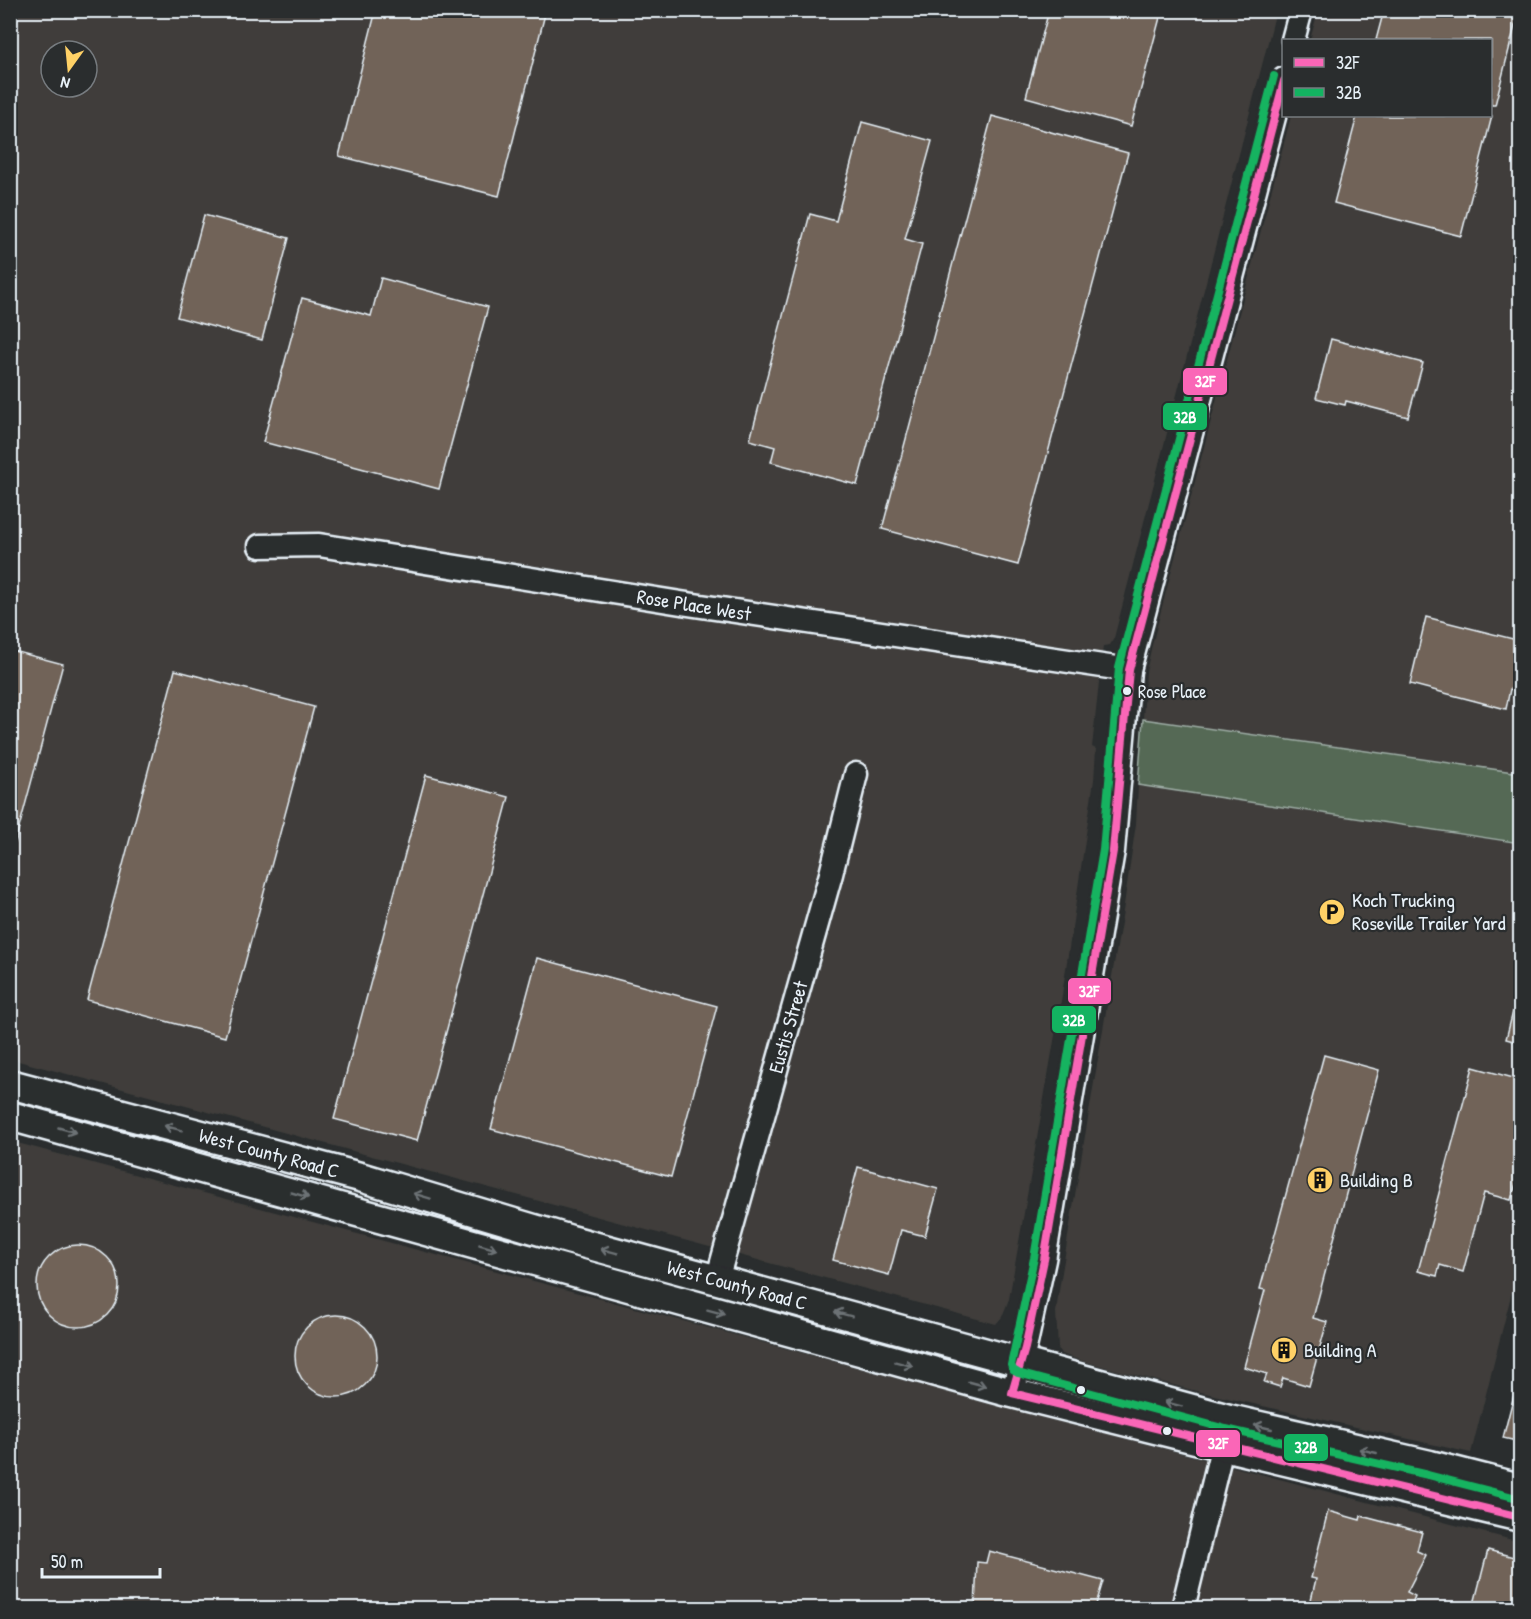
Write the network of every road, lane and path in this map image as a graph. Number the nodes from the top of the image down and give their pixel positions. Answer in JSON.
{"nodes":[{"id":1,"x":1301,"y":10,"type":"edge"},
{"id":2,"x":1293,"y":39,"type":"edge"},
{"id":3,"x":1282,"y":87,"type":"edge"},
{"id":4,"x":260,"y":546,"type":"dead end"},
{"id":5,"x":1129,"y":670,"type":"junction"},
{"id":6,"x":856,"y":774,"type":"dead end"},
{"id":7,"x":10,"y":1084,"type":"edge"},
{"id":8,"x":10,"y":1116,"type":"edge"},
{"id":9,"x":717,"y":1280,"type":"junction"},
{"id":10,"x":1021,"y":1363,"type":"junction"},
{"id":11,"x":1012,"y":1393,"type":"junction"},
{"id":12,"x":1229,"y":1419,"type":"junction"},
{"id":13,"x":1223,"y":1446,"type":"junction"},
{"id":14,"x":1521,"y":1488,"type":"edge"},
{"id":15,"x":1521,"y":1517,"type":"edge"},
{"id":16,"x":1183,"y":1608,"type":"edge"}],
"edges":[{"from":1,"to":2,"type":"street"},
{"from":3,"to":5,"type":"street"},
{"from":4,"to":5,"type":"street","name":"Rose Place West"},
{"from":5,"to":10,"type":"street"},
{"from":6,"to":9,"type":"street","name":"Eustis Street"},
{"from":9,"to":7,"type":"main road","name":"West County Road C","one_way":true},
{"from":8,"to":11,"type":"main road","name":"West County Road C","one_way":true},
{"from":10,"to":9,"type":"main road","name":"West County Road C","one_way":true},
{"from":10,"to":11,"type":"street"},
{"from":12,"to":10,"type":"main road","name":"West County Road C","one_way":true},
{"from":11,"to":13,"type":"main road","name":"West County Road C"},
{"from":12,"to":13,"type":"street"},
{"from":14,"to":12,"type":"main road","name":"West County Road C","one_way":true},
{"from":13,"to":15,"type":"main road","name":"West County Road C"},
{"from":13,"to":16,"type":"street"}]}
